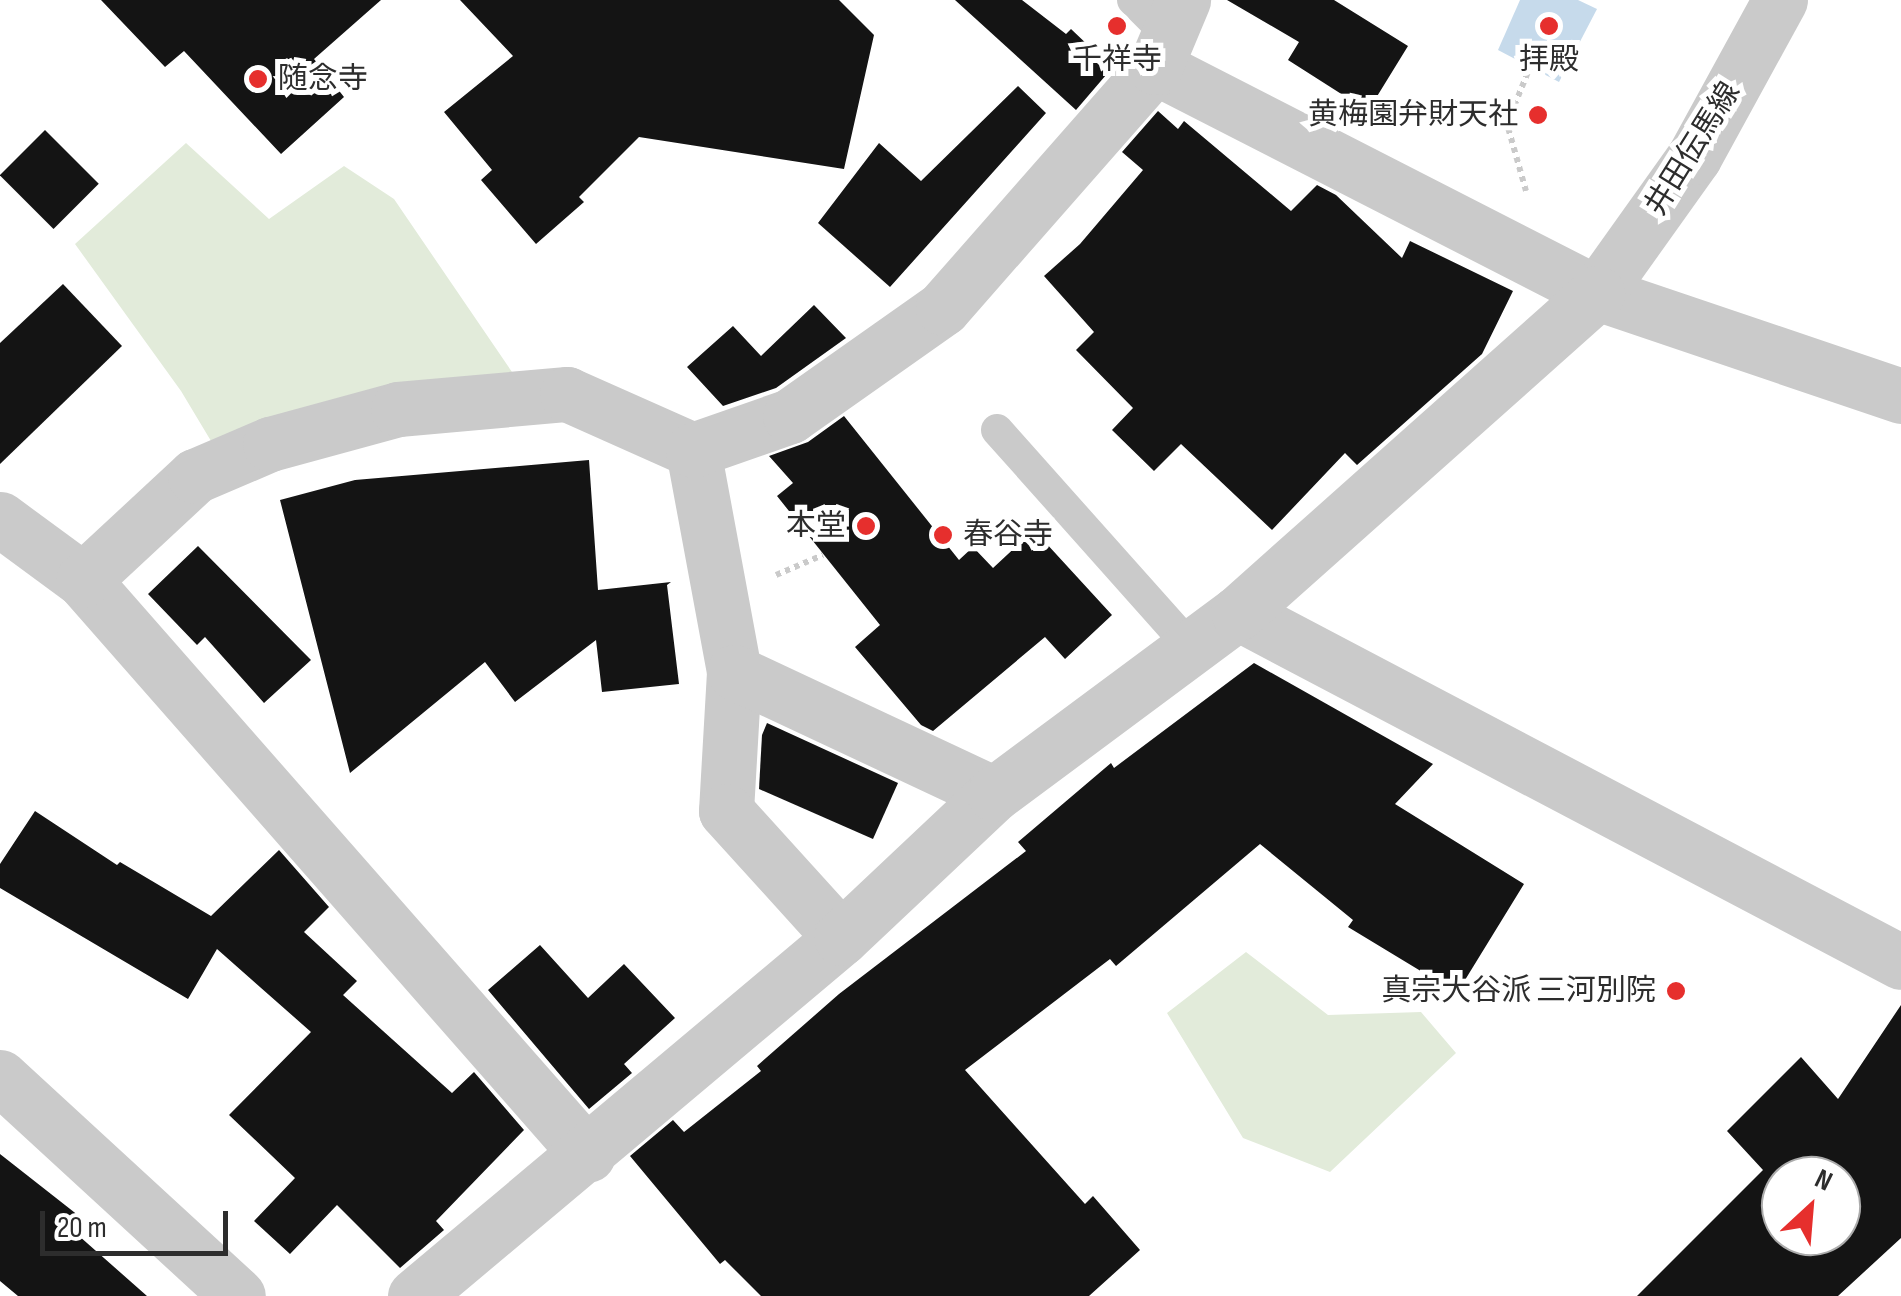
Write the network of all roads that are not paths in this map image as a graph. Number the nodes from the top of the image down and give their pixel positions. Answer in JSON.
{"nodes":[{"id":1,"x":1780,"y":0,"type":"edge"},
{"id":2,"x":1160,"y":25,"type":"edge"},
{"id":3,"x":1596,"y":292,"type":"junction"},
{"id":4,"x":1901,"y":396,"type":"edge"},
{"id":5,"x":997,"y":430,"type":"dead end"},
{"id":6,"x":694,"y":450,"type":"junction"},
{"id":7,"x":0,"y":519,"type":"edge"},
{"id":8,"x":84,"y":580,"type":"junction"},
{"id":9,"x":1238,"y":612,"type":"junction"},
{"id":10,"x":1191,"y":648,"type":"junction"},
{"id":11,"x":734,"y":672,"type":"junction"},
{"id":12,"x":994,"y":794,"type":"junction"},
{"id":13,"x":841,"y":938,"type":"junction"},
{"id":14,"x":1901,"y":962,"type":"edge"},
{"id":15,"x":0,"y":1077,"type":"edge"},
{"id":16,"x":588,"y":1155,"type":"junction"},
{"id":17,"x":238,"y":1296,"type":"edge"},
{"id":18,"x":415,"y":1296,"type":"edge"}],
"edges":[{"from":1,"to":3,"type":"street","name":"井田伝馬線"},
{"from":2,"to":3,"type":"street"},
{"from":2,"to":6,"type":"street"},
{"from":3,"to":4,"type":"street"},
{"from":3,"to":9,"type":"street","name":"井田伝馬線"},
{"from":5,"to":10,"type":"lane"},
{"from":6,"to":8,"type":"street"},
{"from":6,"to":11,"type":"street"},
{"from":7,"to":8,"type":"street"},
{"from":8,"to":16,"type":"street"},
{"from":9,"to":10,"type":"street","name":"井田伝馬線"},
{"from":9,"to":14,"type":"street"},
{"from":10,"to":12,"type":"street","name":"井田伝馬線"},
{"from":11,"to":12,"type":"street"},
{"from":11,"to":13,"type":"street"},
{"from":12,"to":13,"type":"street","name":"井田伝馬線"},
{"from":13,"to":16,"type":"street","name":"井田伝馬線"},
{"from":15,"to":17,"type":"street"},
{"from":16,"to":18,"type":"street","name":"井田伝馬線"}]}
